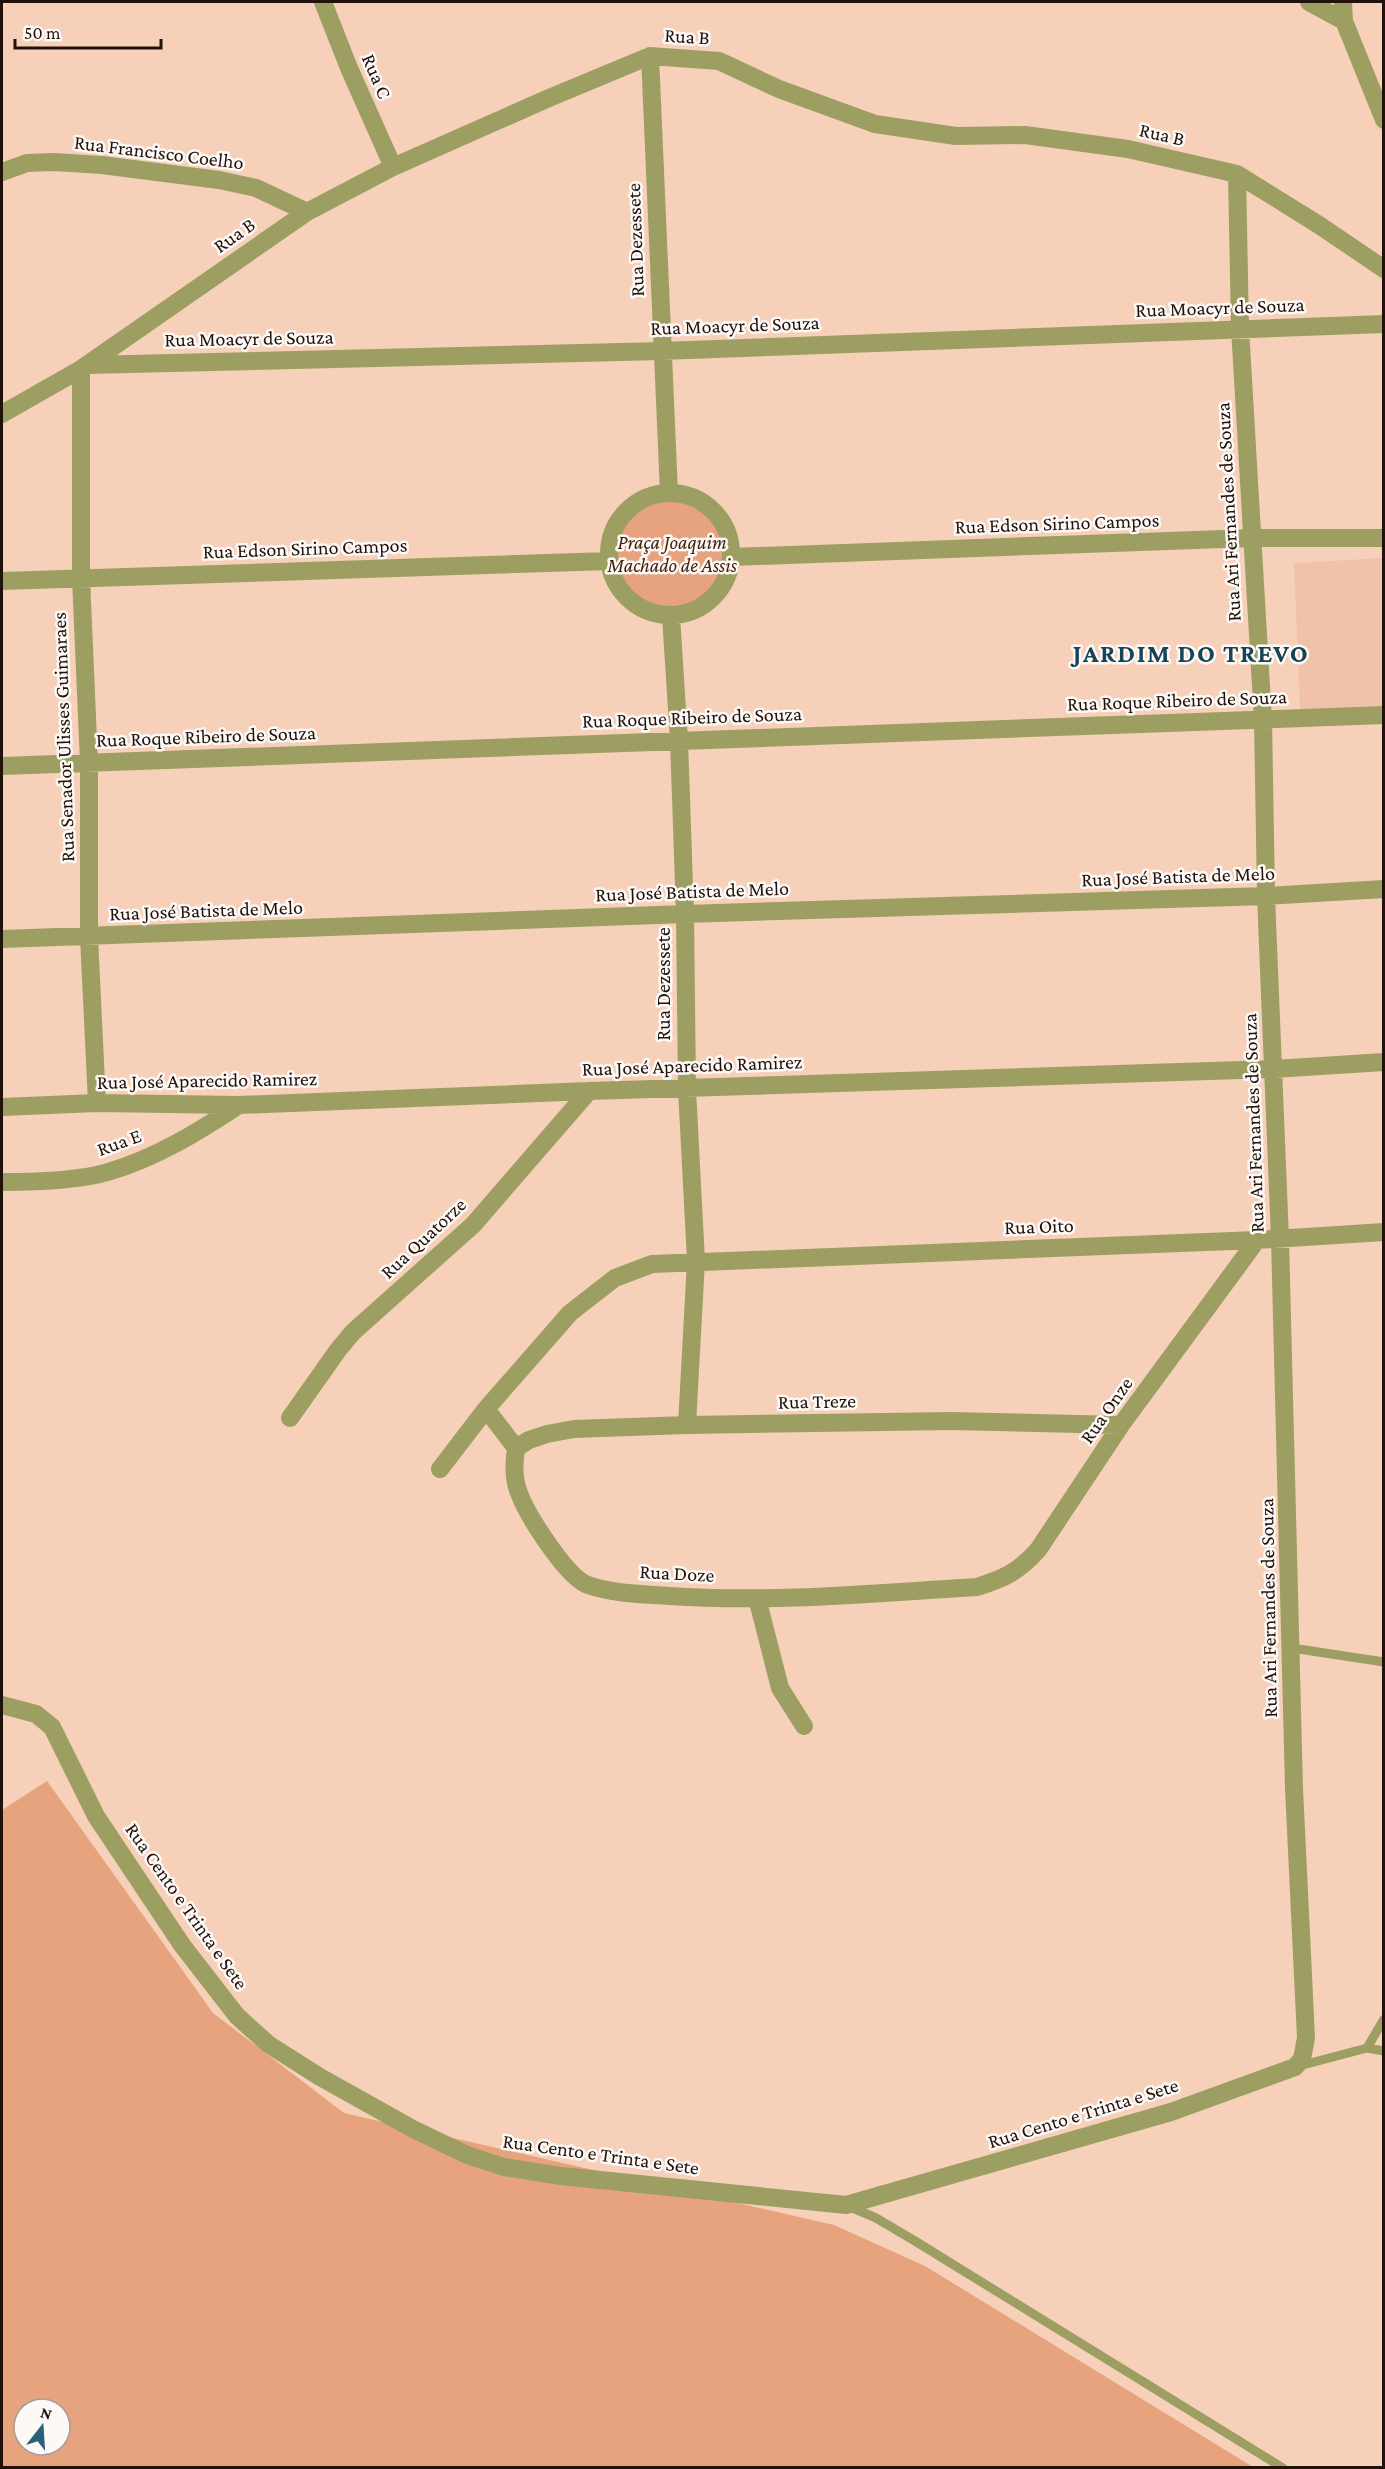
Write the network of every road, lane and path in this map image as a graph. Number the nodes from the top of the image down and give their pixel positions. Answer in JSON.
{"nodes":[{"id":1,"x":323,"y":2,"type":"edge"},
{"id":2,"x":1309,"y":2,"type":"edge"},
{"id":3,"x":1343,"y":2,"type":"edge"},
{"id":4,"x":1344,"y":21,"type":"junction"},
{"id":5,"x":650,"y":56,"type":"junction"},
{"id":6,"x":1383,"y":120,"type":"edge"},
{"id":7,"x":393,"y":167,"type":"junction"},
{"id":8,"x":2,"y":172,"type":"edge"},
{"id":9,"x":1237,"y":174,"type":"junction"},
{"id":10,"x":307,"y":212,"type":"junction"},
{"id":11,"x":1383,"y":269,"type":"edge"},
{"id":12,"x":1383,"y":324,"type":"edge"},
{"id":13,"x":1240,"y":328,"type":"junction"},
{"id":14,"x":662,"y":351,"type":"junction"},
{"id":15,"x":84,"y":367,"type":"junction"},
{"id":16,"x":2,"y":414,"type":"edge"},
{"id":17,"x":669,"y":493,"type":"junction"},
{"id":18,"x":1383,"y":537,"type":"edge"},
{"id":19,"x":1251,"y":538,"type":"junction"},
{"id":20,"x":732,"y":557,"type":"junction"},
{"id":21,"x":609,"y":561,"type":"junction"},
{"id":22,"x":81,"y":578,"type":"junction"},
{"id":23,"x":2,"y":581,"type":"edge"},
{"id":24,"x":671,"y":616,"type":"junction"},
{"id":25,"x":1383,"y":715,"type":"edge"},
{"id":26,"x":1263,"y":720,"type":"junction"},
{"id":27,"x":679,"y":740,"type":"junction"},
{"id":28,"x":89,"y":763,"type":"junction"},
{"id":29,"x":2,"y":766,"type":"edge"},
{"id":30,"x":1383,"y":889,"type":"edge"},
{"id":31,"x":1266,"y":896,"type":"junction"},
{"id":32,"x":685,"y":914,"type":"junction"},
{"id":33,"x":89,"y":937,"type":"junction"},
{"id":34,"x":2,"y":939,"type":"edge"},
{"id":35,"x":1383,"y":1062,"type":"edge"},
{"id":36,"x":1274,"y":1069,"type":"junction"},
{"id":37,"x":687,"y":1089,"type":"junction"},
{"id":38,"x":589,"y":1091,"type":"junction"},
{"id":39,"x":97,"y":1103,"type":"junction"},
{"id":40,"x":239,"y":1105,"type":"junction"},
{"id":41,"x":2,"y":1107,"type":"edge"},
{"id":42,"x":2,"y":1182,"type":"edge"},
{"id":43,"x":1383,"y":1237,"type":"edge"},
{"id":44,"x":1280,"y":1239,"type":"junction"},
{"id":45,"x":1257,"y":1240,"type":"junction"},
{"id":46,"x":696,"y":1261,"type":"junction"},
{"id":47,"x":486,"y":1409,"type":"junction"},
{"id":48,"x":290,"y":1419,"type":"dead end"},
{"id":49,"x":687,"y":1425,"type":"junction"},
{"id":50,"x":1121,"y":1425,"type":"junction"},
{"id":51,"x":516,"y":1448,"type":"junction"},
{"id":52,"x":440,"y":1469,"type":"dead end"},
{"id":53,"x":977,"y":1587,"type":"joint"},
{"id":54,"x":757,"y":1598,"type":"junction"},
{"id":55,"x":1292,"y":1648,"type":"junction"},
{"id":56,"x":1383,"y":1662,"type":"edge"},
{"id":57,"x":7,"y":1706,"type":"edge"},
{"id":58,"x":804,"y":1726,"type":"dead end"},
{"id":59,"x":1383,"y":2019,"type":"edge"},
{"id":60,"x":1367,"y":2048,"type":"junction"},
{"id":61,"x":1383,"y":2051,"type":"edge"},
{"id":62,"x":1295,"y":2067,"type":"junction"},
{"id":63,"x":846,"y":2205,"type":"junction"},
{"id":64,"x":1283,"y":2468,"type":"edge"}],
"edges":[{"from":1,"to":7,"type":"street","name":"Rua C"},
{"from":2,"to":4,"type":"street"},
{"from":3,"to":4,"type":"street"},
{"from":4,"to":6,"type":"street"},
{"from":5,"to":7,"type":"street","name":"Rua B"},
{"from":5,"to":9,"type":"street","name":"Rua B"},
{"from":5,"to":14,"type":"street","name":"Rua Dezessete"},
{"from":7,"to":10,"type":"street","name":"Rua B"},
{"from":8,"to":10,"type":"street","name":"Rua Francisco Coelho"},
{"from":9,"to":11,"type":"street","name":"Rua B"},
{"from":9,"to":13,"type":"street","name":"Rua Ari Fernandes de Souza"},
{"from":10,"to":15,"type":"street","name":"Rua B"},
{"from":12,"to":13,"type":"street","name":"Rua Moacyr de Souza"},
{"from":13,"to":14,"type":"street","name":"Rua Moacyr de Souza"},
{"from":13,"to":19,"type":"street","name":"Rua Ari Fernandes de Souza"},
{"from":14,"to":15,"type":"street","name":"Rua Moacyr de Souza"},
{"from":14,"to":17,"type":"street","name":"Rua Dezessete"},
{"from":15,"to":16,"type":"street","name":"Rua B"},
{"from":15,"to":22,"type":"street","name":"Rua Senador Ulisses Guimaraes"},
{"from":17,"to":20,"type":"street"},
{"from":17,"to":21,"type":"street"},
{"from":18,"to":19,"type":"street","name":"Rua Edson Sirino Campos"},
{"from":19,"to":20,"type":"street","name":"Rua Edson Sirino Campos"},
{"from":19,"to":26,"type":"street","name":"Rua Ari Fernandes de Souza"},
{"from":20,"to":24,"type":"street"},
{"from":21,"to":22,"type":"street","name":"Rua Edson Sirino Campos"},
{"from":21,"to":24,"type":"street"},
{"from":22,"to":23,"type":"street","name":"Rua Edson Sirino Campos"},
{"from":22,"to":28,"type":"street","name":"Rua Senador Ulisses Guimaraes"},
{"from":24,"to":27,"type":"street","name":"Rua Dezessete"},
{"from":25,"to":26,"type":"street","name":"Rua Roque Ribeiro de Souza"},
{"from":26,"to":27,"type":"street","name":"Rua Roque Ribeiro de Souza"},
{"from":26,"to":31,"type":"street","name":"Rua Ari Fernandes de Souza"},
{"from":27,"to":28,"type":"street","name":"Rua Roque Ribeiro de Souza"},
{"from":27,"to":32,"type":"street","name":"Rua Dezessete"},
{"from":28,"to":29,"type":"street","name":"Rua Roque Ribeiro de Souza"},
{"from":28,"to":33,"type":"street","name":"Rua Senador Ulisses Guimaraes"},
{"from":30,"to":31,"type":"street","name":"Rua José Batista de Melo"},
{"from":31,"to":32,"type":"street","name":"Rua José Batista de Melo"},
{"from":31,"to":36,"type":"street","name":"Rua Ari Fernandes de Souza"},
{"from":32,"to":33,"type":"street","name":"Rua José Batista de Melo"},
{"from":32,"to":37,"type":"street","name":"Rua Dezessete"},
{"from":33,"to":34,"type":"street","name":"Rua José Batista de Melo"},
{"from":33,"to":39,"type":"street","name":"Rua Senador Ulisses Guimaraes"},
{"from":35,"to":36,"type":"street","name":"Rua José Aparecido Ramirez"},
{"from":36,"to":37,"type":"street","name":"Rua José Aparecido Ramirez"},
{"from":36,"to":44,"type":"street","name":"Rua Ari Fernandes de Souza"},
{"from":37,"to":38,"type":"street","name":"Rua José Aparecido Ramirez"},
{"from":37,"to":46,"type":"street","name":"Rua Dezessete"},
{"from":38,"to":40,"type":"street","name":"Rua José Aparecido Ramirez"},
{"from":38,"to":48,"type":"street","name":"Rua Quatorze"},
{"from":39,"to":40,"type":"street","name":"Rua José Aparecido Ramirez"},
{"from":39,"to":41,"type":"street","name":"Rua José Aparecido Ramirez"},
{"from":40,"to":42,"type":"street","name":"Rua E"},
{"from":43,"to":44,"type":"street","name":"Rua Oito"},
{"from":44,"to":45,"type":"street","name":"Rua Oito"},
{"from":44,"to":55,"type":"street","name":"Rua Ari Fernandes de Souza"},
{"from":45,"to":46,"type":"street","name":"Rua Oito"},
{"from":45,"to":50,"type":"street","name":"Rua Onze"},
{"from":46,"to":47,"type":"street"},
{"from":46,"to":49,"type":"street","name":"Rua Dezessete"},
{"from":47,"to":51,"type":"street"},
{"from":47,"to":52,"type":"street"},
{"from":49,"to":50,"type":"street","name":"Rua Treze"},
{"from":49,"to":51,"type":"street","name":"Rua Treze"},
{"from":50,"to":53,"type":"street","name":"Rua Onze"},
{"from":51,"to":54,"type":"street","name":"Rua Doze"},
{"from":53,"to":54,"type":"street","name":"Rua Doze"},
{"from":54,"to":58,"type":"street"},
{"from":55,"to":56,"type":"lane"},
{"from":55,"to":62,"type":"street","name":"Rua Ari Fernandes de Souza"},
{"from":57,"to":63,"type":"street","name":"Rua Cento e Trinta e Sete"},
{"from":59,"to":60,"type":"lane"},
{"from":60,"to":61,"type":"lane"},
{"from":60,"to":62,"type":"lane"},
{"from":62,"to":63,"type":"street","name":"Rua Cento e Trinta e Sete"},
{"from":63,"to":64,"type":"lane"}]}
